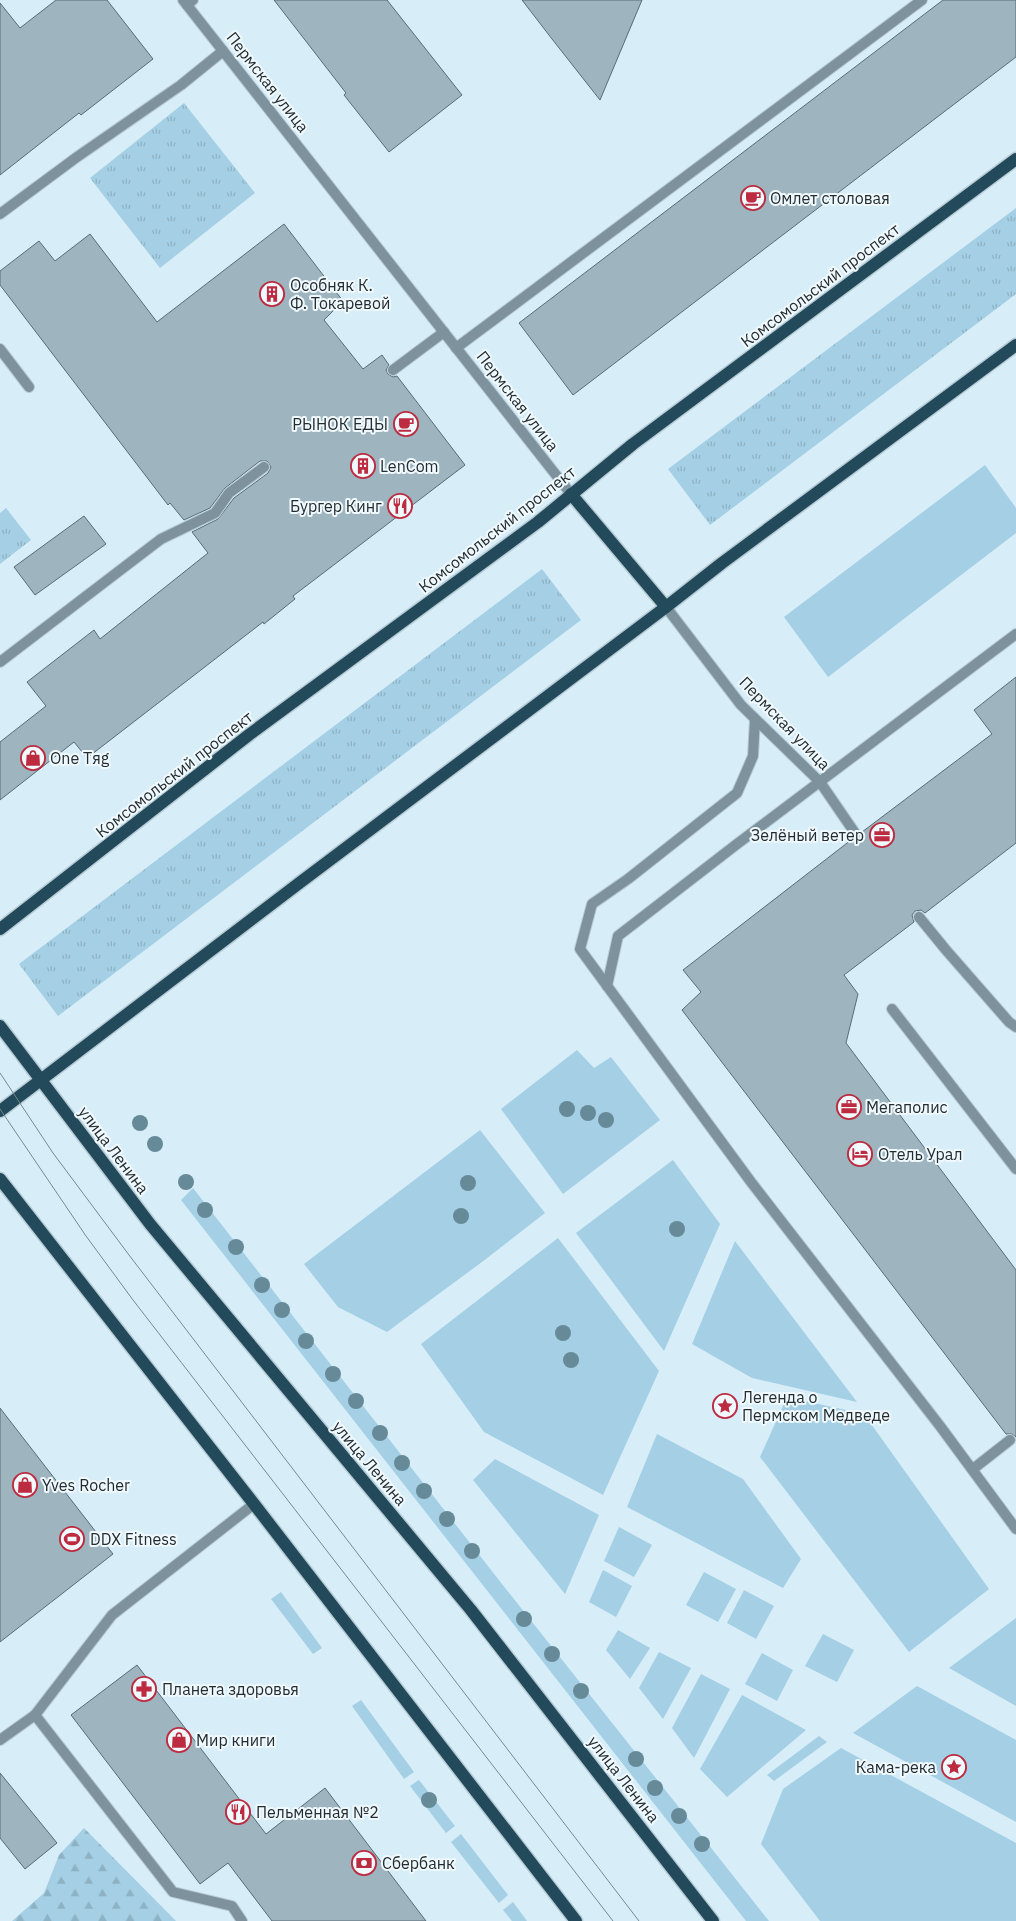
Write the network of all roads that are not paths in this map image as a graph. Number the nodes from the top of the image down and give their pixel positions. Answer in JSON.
{"nodes":[{"id":1,"x":920,"y":1,"type":"edge"},
{"id":2,"x":188,"y":2,"type":"edge"},
{"id":3,"x":223,"y":51,"type":"junction"},
{"id":4,"x":1016,"y":159,"type":"edge"},
{"id":5,"x":0,"y":214,"type":"edge"},
{"id":6,"x":444,"y":332,"type":"junction"},
{"id":7,"x":1016,"y":345,"type":"edge"},
{"id":8,"x":456,"y":348,"type":"junction"},
{"id":9,"x":0,"y":349,"type":"edge"},
{"id":10,"x":393,"y":370,"type":"dead end"},
{"id":11,"x":29,"y":387,"type":"dead end"},
{"id":12,"x":264,"y":467,"type":"dead end"},
{"id":13,"x":571,"y":494,"type":"junction"},
{"id":14,"x":666,"y":607,"type":"junction"},
{"id":15,"x":1016,"y":634,"type":"edge"},
{"id":16,"x":0,"y":662,"type":"edge"},
{"id":17,"x":755,"y":718,"type":"junction"},
{"id":18,"x":820,"y":782,"type":"junction"},
{"id":19,"x":857,"y":836,"type":"dead end"},
{"id":20,"x":920,"y":917,"type":"dead end"},
{"id":21,"x":0,"y":929,"type":"edge"},
{"id":22,"x":608,"y":986,"type":"junction"},
{"id":23,"x":892,"y":1009,"type":"dead end"},
{"id":24,"x":0,"y":1026,"type":"edge"},
{"id":25,"x":1016,"y":1027,"type":"edge"},
{"id":26,"x":40,"y":1080,"type":"junction"},
{"id":27,"x":0,"y":1111,"type":"edge"},
{"id":28,"x":1016,"y":1169,"type":"edge"},
{"id":29,"x":0,"y":1179,"type":"edge"},
{"id":30,"x":1010,"y":1440,"type":"dead end"},
{"id":31,"x":972,"y":1469,"type":"junction"},
{"id":32,"x":254,"y":1504,"type":"junction"},
{"id":33,"x":1016,"y":1529,"type":"edge"},
{"id":34,"x":35,"y":1715,"type":"junction"},
{"id":35,"x":0,"y":1740,"type":"edge"},
{"id":36,"x":242,"y":1921,"type":"edge"},
{"id":37,"x":576,"y":1921,"type":"edge"},
{"id":38,"x":713,"y":1921,"type":"edge"}],
"edges":[{"from":1,"to":8,"type":"street"},
{"from":2,"to":3,"type":"street","name":"Пермская улица"},
{"from":3,"to":5,"type":"street"},
{"from":3,"to":6,"type":"street","name":"Пермская улица"},
{"from":4,"to":13,"type":"main road","name":"Комсомольский проспект"},
{"from":6,"to":8,"type":"street","name":"Пермская улица"},
{"from":6,"to":10,"type":"street"},
{"from":7,"to":14,"type":"main road"},
{"from":8,"to":13,"type":"street","name":"Пермская улица"},
{"from":9,"to":11,"type":"street"},
{"from":12,"to":16,"type":"street"},
{"from":13,"to":14,"type":"main road","name":"Пермская улица"},
{"from":13,"to":21,"type":"main road","name":"Комсомольский проспект"},
{"from":14,"to":17,"type":"street","name":"Пермская улица"},
{"from":14,"to":26,"type":"main road"},
{"from":15,"to":18,"type":"street"},
{"from":17,"to":18,"type":"street","name":"Пермская улица"},
{"from":17,"to":22,"type":"street"},
{"from":18,"to":19,"type":"street","name":"Пермская улица"},
{"from":18,"to":22,"type":"street"},
{"from":20,"to":25,"type":"street"},
{"from":22,"to":31,"type":"street"},
{"from":23,"to":28,"type":"street"},
{"from":24,"to":26,"type":"main road","name":"улица Ленина"},
{"from":26,"to":27,"type":"main road"},
{"from":26,"to":38,"type":"main road","name":"улица Ленина"},
{"from":29,"to":32,"type":"main road"},
{"from":30,"to":31,"type":"street"},
{"from":31,"to":33,"type":"street"},
{"from":32,"to":34,"type":"street"},
{"from":32,"to":37,"type":"main road"},
{"from":34,"to":35,"type":"street"},
{"from":34,"to":36,"type":"street"}]}
